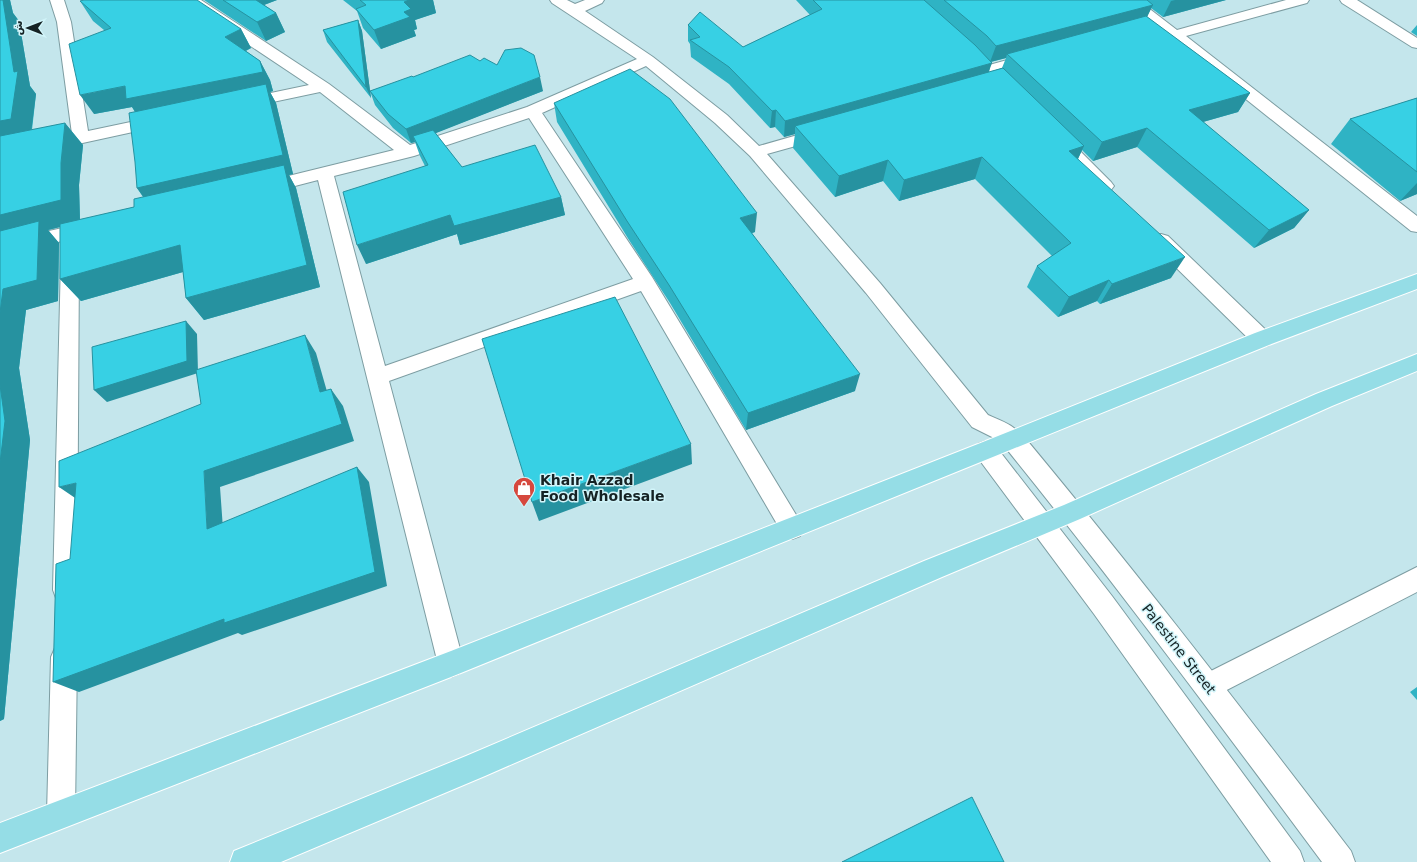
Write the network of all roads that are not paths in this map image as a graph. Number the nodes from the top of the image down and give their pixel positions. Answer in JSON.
{"nodes":[{"id":1,"x":58,"y":0,"type":"edge"},
{"id":2,"x":191,"y":0,"type":"edge"},
{"id":3,"x":557,"y":0,"type":"edge"},
{"id":4,"x":597,"y":0,"type":"edge"},
{"id":5,"x":1129,"y":0,"type":"edge"},
{"id":6,"x":1302,"y":0,"type":"edge"},
{"id":7,"x":1347,"y":0,"type":"edge"},
{"id":8,"x":574,"y":10,"type":"junction"},
{"id":9,"x":1175,"y":34,"type":"junction"},
{"id":10,"x":1417,"y":44,"type":"edge"},
{"id":11,"x":1047,"y":54,"type":"edge"},
{"id":12,"x":976,"y":57,"type":"edge"},
{"id":13,"x":648,"y":60,"type":"junction"},
{"id":14,"x":323,"y":87,"type":"junction"},
{"id":15,"x":229,"y":106,"type":"edge"},
{"id":16,"x":533,"y":111,"type":"junction"},
{"id":17,"x":175,"y":118,"type":"edge"},
{"id":18,"x":1045,"y":127,"type":"edge"},
{"id":19,"x":840,"y":128,"type":"edge"},
{"id":20,"x":81,"y":137,"type":"junction"},
{"id":21,"x":408,"y":152,"type":"junction"},
{"id":22,"x":756,"y":152,"type":"junction"},
{"id":23,"x":0,"y":155,"type":"edge"},
{"id":24,"x":325,"y":174,"type":"junction"},
{"id":25,"x":248,"y":192,"type":"edge"},
{"id":26,"x":1119,"y":199,"type":"edge"},
{"id":27,"x":101,"y":226,"type":"edge"},
{"id":28,"x":1417,"y":226,"type":"edge"},
{"id":29,"x":1148,"y":227,"type":"edge"},
{"id":30,"x":70,"y":233,"type":"junction"},
{"id":31,"x":0,"y":249,"type":"edge"},
{"id":32,"x":1417,"y":281,"type":"edge"},
{"id":33,"x":644,"y":282,"type":"junction"},
{"id":34,"x":1262,"y":339,"type":"junction"},
{"id":35,"x":1417,"y":362,"type":"edge"},
{"id":36,"x":377,"y":377,"type":"junction"},
{"id":37,"x":980,"y":421,"type":"junction"},
{"id":38,"x":1014,"y":440,"type":"junction"},
{"id":39,"x":986,"y":451,"type":"junction"},
{"id":40,"x":1072,"y":512,"type":"junction"},
{"id":41,"x":1041,"y":524,"type":"junction"},
{"id":42,"x":792,"y":528,"type":"junction"},
{"id":43,"x":1417,"y":579,"type":"edge"},
{"id":44,"x":65,"y":614,"type":"edge"},
{"id":45,"x":64,"y":638,"type":"edge"},
{"id":46,"x":451,"y":664,"type":"junction"},
{"id":47,"x":1208,"y":686,"type":"junction"},
{"id":48,"x":61,"y":814,"type":"junction"},
{"id":49,"x":0,"y":838,"type":"edge"},
{"id":50,"x":245,"y":862,"type":"edge"},
{"id":51,"x":1289,"y":862,"type":"edge"},
{"id":52,"x":1340,"y":862,"type":"edge"}],
"edges":[{"from":1,"to":20,"type":"street"},
{"from":2,"to":14,"type":"street"},
{"from":3,"to":8,"type":"street"},
{"from":4,"to":8,"type":"street"},
{"from":5,"to":9,"type":"street"},
{"from":6,"to":9,"type":"street"},
{"from":7,"to":10,"type":"street"},
{"from":8,"to":13,"type":"street"},
{"from":9,"to":28,"type":"street"},
{"from":11,"to":12,"type":"street"},
{"from":13,"to":16,"type":"street"},
{"from":13,"to":22,"type":"street"},
{"from":14,"to":15,"type":"street"},
{"from":14,"to":21,"type":"street"},
{"from":16,"to":21,"type":"street"},
{"from":16,"to":33,"type":"street"},
{"from":17,"to":20,"type":"street"},
{"from":18,"to":26,"type":"street"},
{"from":19,"to":22,"type":"street"},
{"from":20,"to":23,"type":"street"},
{"from":21,"to":24,"type":"street"},
{"from":22,"to":37,"type":"street"},
{"from":24,"to":25,"type":"street"},
{"from":24,"to":36,"type":"street"},
{"from":27,"to":30,"type":"street"},
{"from":29,"to":34,"type":"street"},
{"from":30,"to":31,"type":"street"},
{"from":30,"to":44,"type":"street"},
{"from":32,"to":34,"type":"main road"},
{"from":33,"to":36,"type":"street"},
{"from":33,"to":42,"type":"street"},
{"from":34,"to":38,"type":"main road"},
{"from":35,"to":40,"type":"main road"},
{"from":36,"to":46,"type":"street"},
{"from":37,"to":38,"type":"street","name":"Palestine Street"},
{"from":37,"to":39,"type":"street"},
{"from":38,"to":39,"type":"main road"},
{"from":38,"to":40,"type":"street","name":"Palestine Street"},
{"from":39,"to":41,"type":"street"},
{"from":39,"to":42,"type":"main road"},
{"from":40,"to":41,"type":"main road"},
{"from":40,"to":47,"type":"street","name":"Palestine Street"},
{"from":41,"to":50,"type":"main road"},
{"from":41,"to":51,"type":"street"},
{"from":42,"to":46,"type":"main road"},
{"from":43,"to":47,"type":"street"},
{"from":45,"to":48,"type":"street"},
{"from":46,"to":48,"type":"main road"},
{"from":47,"to":52,"type":"street","name":"Palestine Street"},
{"from":48,"to":49,"type":"main road"}]}
